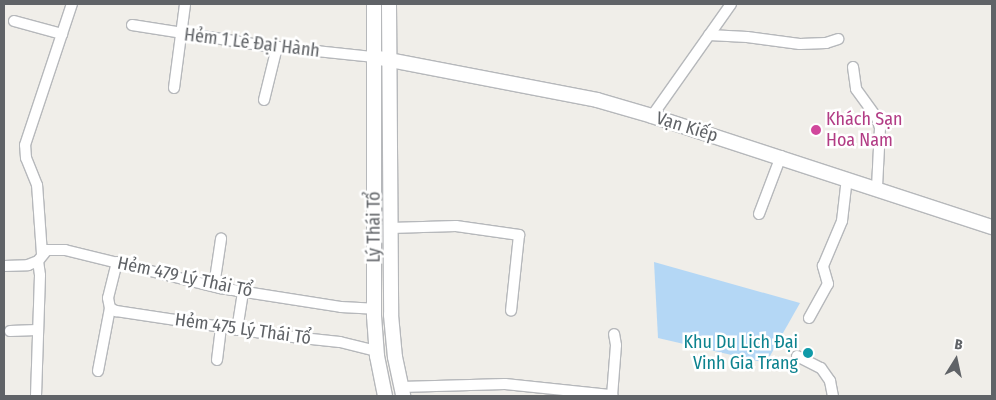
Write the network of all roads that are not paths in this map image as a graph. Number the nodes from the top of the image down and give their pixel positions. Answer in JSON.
{"nodes":[{"id":1,"x":72,"y":4,"type":"edge"},
{"id":2,"x":185,"y":4,"type":"edge"},
{"id":3,"x":374,"y":4,"type":"edge"},
{"id":4,"x":389,"y":4,"type":"edge"},
{"id":5,"x":731,"y":4,"type":"edge"},
{"id":6,"x":14,"y":21,"type":"dead end"},
{"id":7,"x":132,"y":25,"type":"dead end"},
{"id":8,"x":62,"y":34,"type":"junction"},
{"id":9,"x":182,"y":34,"type":"junction"},
{"id":10,"x":709,"y":35,"type":"junction"},
{"id":11,"x":838,"y":40,"type":"dead end"},
{"id":12,"x":277,"y":46,"type":"junction"},
{"id":13,"x":374,"y":57,"type":"junction"},
{"id":14,"x":388,"y":60,"type":"junction"},
{"id":15,"x":853,"y":67,"type":"dead end"},
{"id":16,"x":174,"y":88,"type":"dead end"},
{"id":17,"x":264,"y":100,"type":"dead end"},
{"id":18,"x":652,"y":116,"type":"junction"},
{"id":19,"x":781,"y":156,"type":"junction"},
{"id":20,"x":847,"y":178,"type":"junction"},
{"id":21,"x":877,"y":188,"type":"junction"},
{"id":22,"x":759,"y":214,"type":"dead end"},
{"id":23,"x":992,"y":226,"type":"edge"},
{"id":24,"x":390,"y":228,"type":"junction"},
{"id":25,"x":221,"y":239,"type":"dead end"},
{"id":26,"x":40,"y":257,"type":"junction"},
{"id":27,"x":116,"y":262,"type":"junction"},
{"id":28,"x":4,"y":266,"type":"edge"},
{"id":29,"x":214,"y":286,"type":"junction"},
{"id":30,"x":243,"y":291,"type":"junction"},
{"id":31,"x":110,"y":308,"type":"junction"},
{"id":32,"x":374,"y":309,"type":"junction"},
{"id":33,"x":511,"y":310,"type":"dead end"},
{"id":34,"x":809,"y":318,"type":"dead end"},
{"id":35,"x":221,"y":328,"type":"junction"},
{"id":36,"x":37,"y":330,"type":"junction"},
{"id":37,"x":237,"y":330,"type":"junction"},
{"id":38,"x":10,"y":331,"type":"dead end"},
{"id":39,"x":614,"y":334,"type":"dead end"},
{"id":40,"x":377,"y":351,"type":"junction"},
{"id":41,"x":797,"y":356,"type":"dead end"},
{"id":42,"x":217,"y":360,"type":"dead end"},
{"id":43,"x":98,"y":371,"type":"dead end"},
{"id":44,"x":402,"y":392,"type":"edge"},
{"id":45,"x":36,"y":396,"type":"edge"},
{"id":46,"x":385,"y":396,"type":"edge"},
{"id":47,"x":612,"y":396,"type":"edge"},
{"id":48,"x":833,"y":396,"type":"edge"}],
"edges":[{"from":1,"to":8,"type":"street"},
{"from":2,"to":9,"type":"street"},
{"from":3,"to":13,"type":"main road","name":"Lý Thái Tổ"},
{"from":4,"to":14,"type":"main road","name":"Lý Thái Tổ"},
{"from":5,"to":10,"type":"street"},
{"from":6,"to":8,"type":"street"},
{"from":7,"to":9,"type":"street","name":"Hẻm 1 Lê Đại Hành"},
{"from":8,"to":26,"type":"street"},
{"from":9,"to":12,"type":"street","name":"Hẻm 1 Lê Đại Hành"},
{"from":9,"to":16,"type":"street"},
{"from":10,"to":11,"type":"street"},
{"from":10,"to":18,"type":"street"},
{"from":12,"to":13,"type":"street","name":"Hẻm 1 Lê Đại Hành"},
{"from":12,"to":17,"type":"street"},
{"from":13,"to":14,"type":"main road","name":"Vạn Kiếp"},
{"from":13,"to":32,"type":"main road","name":"Lý Thái Tổ"},
{"from":14,"to":18,"type":"main road","name":"Vạn Kiếp"},
{"from":14,"to":24,"type":"main road","name":"Lý Thái Tổ"},
{"from":15,"to":21,"type":"street"},
{"from":18,"to":19,"type":"main road","name":"Vạn Kiếp"},
{"from":19,"to":20,"type":"main road","name":"Vạn Kiếp"},
{"from":19,"to":22,"type":"street"},
{"from":20,"to":21,"type":"main road","name":"Vạn Kiếp"},
{"from":20,"to":34,"type":"street"},
{"from":21,"to":23,"type":"main road","name":"Vạn Kiếp"},
{"from":24,"to":33,"type":"street"},
{"from":24,"to":44,"type":"main road","name":"Lý Thái Tổ"},
{"from":25,"to":29,"type":"street"},
{"from":26,"to":27,"type":"street","name":"Hẻm 479 Lý Thái Tổ"},
{"from":26,"to":28,"type":"street","name":"Hẻm 479 Lý Thái Tổ"},
{"from":26,"to":36,"type":"street"},
{"from":27,"to":29,"type":"street","name":"Hẻm 479 Lý Thái Tổ"},
{"from":27,"to":31,"type":"street"},
{"from":29,"to":30,"type":"street","name":"Hẻm 479 Lý Thái Tổ"},
{"from":30,"to":32,"type":"street","name":"Hẻm 479 Lý Thái Tổ"},
{"from":30,"to":37,"type":"street"},
{"from":31,"to":35,"type":"street","name":"Hẻm 475 Lý Thái Tổ"},
{"from":31,"to":43,"type":"street"},
{"from":32,"to":40,"type":"main road","name":"Lý Thái Tổ"},
{"from":35,"to":37,"type":"street","name":"Hẻm 475 Lý Thái Tổ"},
{"from":35,"to":42,"type":"street"},
{"from":36,"to":38,"type":"street"},
{"from":36,"to":45,"type":"street"},
{"from":37,"to":40,"type":"street","name":"Hẻm 475 Lý Thái Tổ"},
{"from":39,"to":47,"type":"street"},
{"from":40,"to":46,"type":"main road","name":"Lý Thái Tổ"},
{"from":41,"to":48,"type":"street"},
{"from":44,"to":47,"type":"street"}]}
